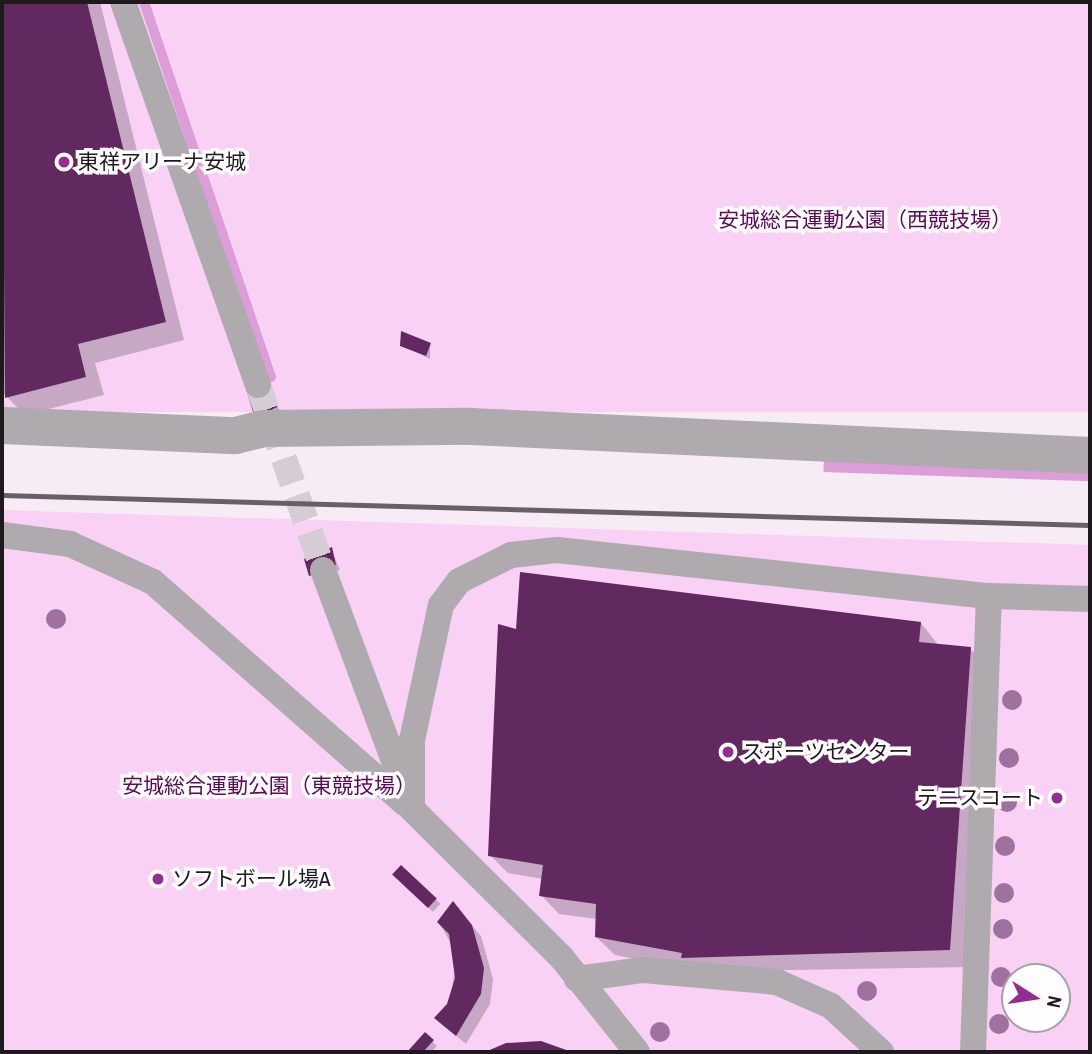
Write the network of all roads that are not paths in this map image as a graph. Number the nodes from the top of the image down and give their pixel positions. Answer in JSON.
{"nodes":[{"id":1,"x":123,"y":2,"type":"edge"},
{"id":2,"x":258,"y":385,"type":"tunnel mouth"},
{"id":3,"x":2,"y":425,"type":"edge"},
{"id":4,"x":1090,"y":456,"type":"edge"},
{"id":5,"x":2,"y":535,"type":"edge"},
{"id":6,"x":323,"y":570,"type":"tunnel mouth"},
{"id":7,"x":989,"y":596,"type":"junction"},
{"id":8,"x":1090,"y":599,"type":"edge"},
{"id":9,"x":412,"y":808,"type":"junction"},
{"id":10,"x":577,"y":979,"type":"junction"},
{"id":11,"x":637,"y":1052,"type":"edge"},
{"id":12,"x":881,"y":1052,"type":"edge"},
{"id":13,"x":974,"y":1052,"type":"edge"}],
"edges":[{"from":1,"to":2,"type":"street"},
{"from":3,"to":4,"type":"street"},
{"from":5,"to":9,"type":"street"},
{"from":6,"to":9,"type":"street"},
{"from":7,"to":8,"type":"street"},
{"from":7,"to":9,"type":"street"},
{"from":7,"to":13,"type":"street"},
{"from":9,"to":10,"type":"street"},
{"from":10,"to":11,"type":"street"},
{"from":10,"to":12,"type":"street"}]}
